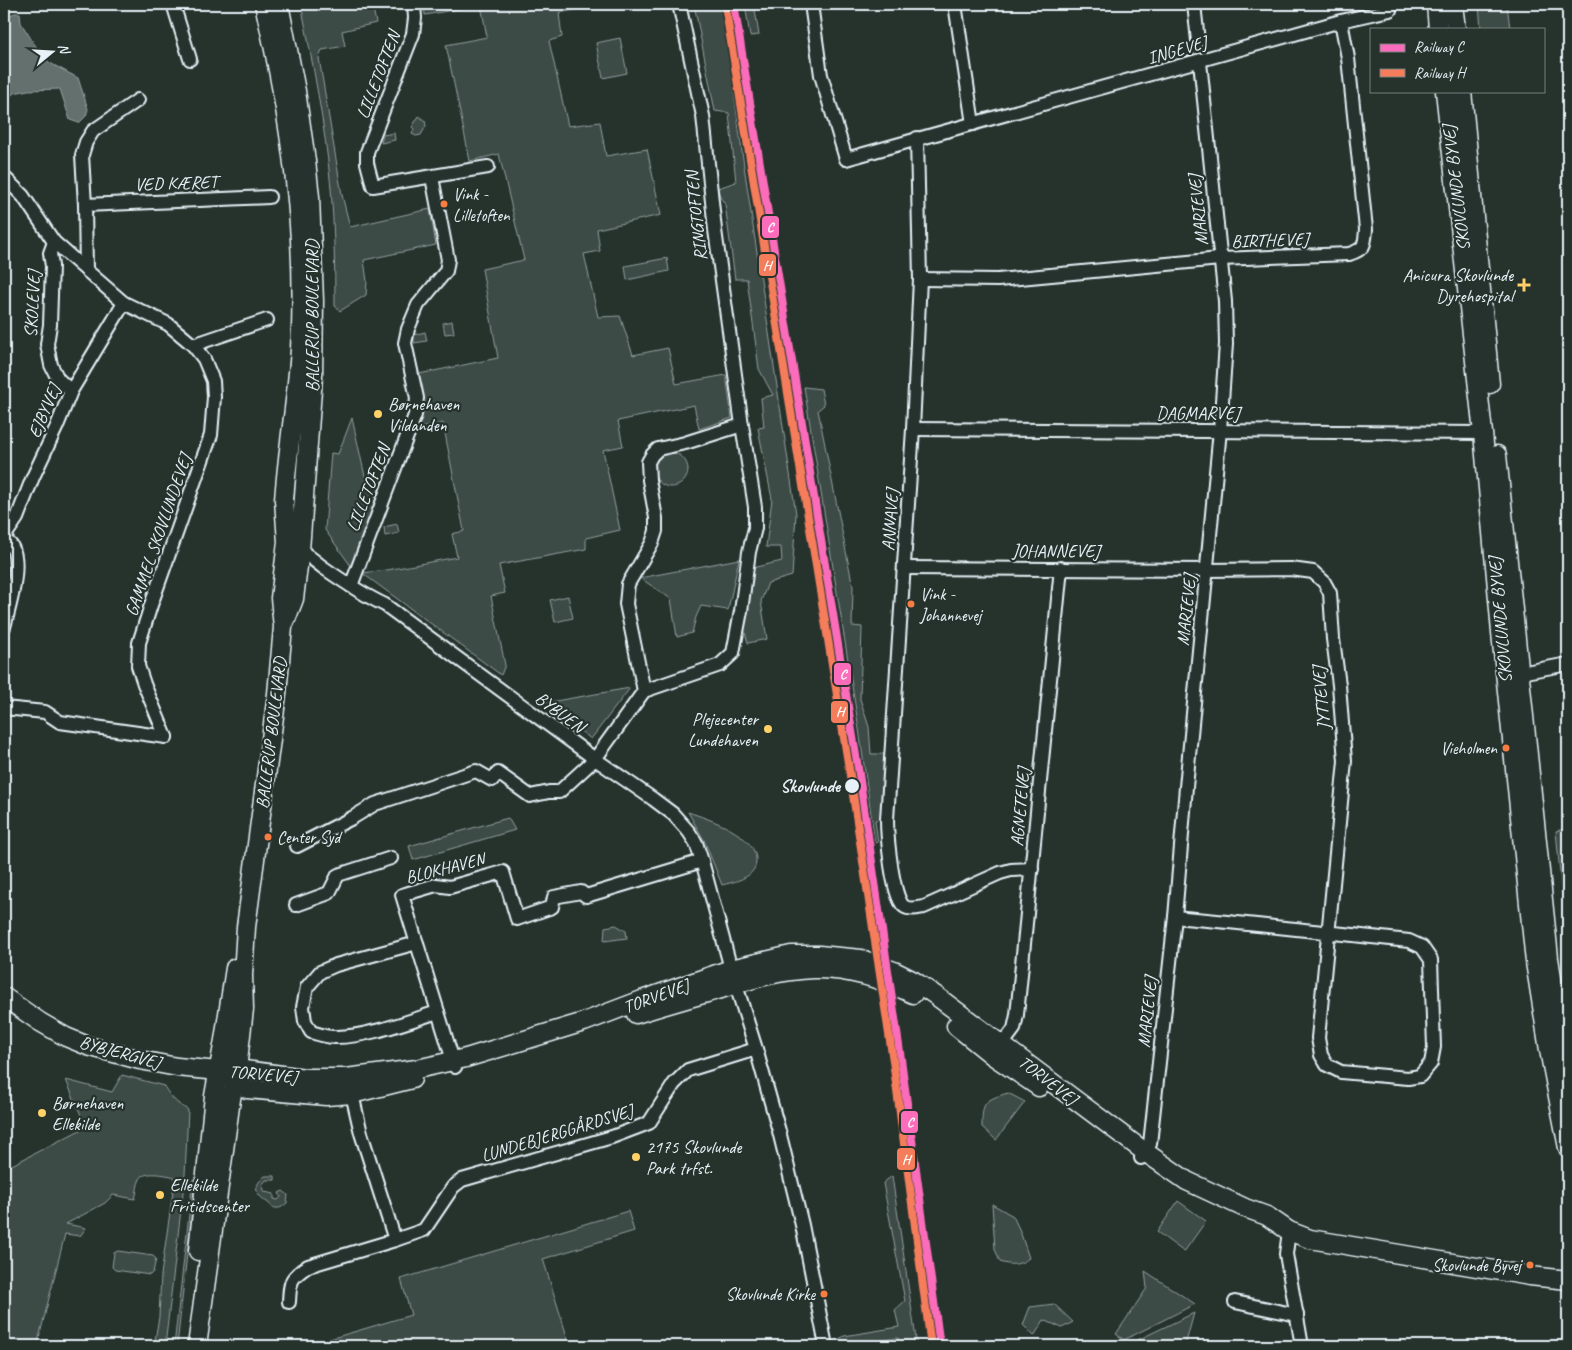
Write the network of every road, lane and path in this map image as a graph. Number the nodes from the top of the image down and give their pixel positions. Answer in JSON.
{"nodes":[{"id":1,"x":173,"y":4,"type":"edge"},
{"id":2,"x":264,"y":4,"type":"edge"},
{"id":3,"x":279,"y":4,"type":"edge"},
{"id":4,"x":414,"y":4,"type":"edge"},
{"id":5,"x":680,"y":4,"type":"edge"},
{"id":6,"x":811,"y":4,"type":"edge"},
{"id":7,"x":956,"y":4,"type":"edge"},
{"id":8,"x":1194,"y":4,"type":"edge"},
{"id":9,"x":1436,"y":4,"type":"edge"},
{"id":10,"x":1453,"y":4,"type":"edge"},
{"id":11,"x":1390,"y":10,"type":"dead end"},
{"id":12,"x":1341,"y":21,"type":"junction"},
{"id":13,"x":1438,"y":28,"type":"edge"},
{"id":14,"x":1456,"y":28,"type":"edge"},
{"id":15,"x":1198,"y":41,"type":"dead end"},
{"id":16,"x":190,"y":59,"type":"dead end"},
{"id":17,"x":1200,"y":62,"type":"junction"},
{"id":18,"x":1445,"y":92,"type":"edge"},
{"id":19,"x":1462,"y":92,"type":"edge"},
{"id":20,"x":138,"y":100,"type":"dead end"},
{"id":21,"x":973,"y":124,"type":"junction"},
{"id":22,"x":917,"y":138,"type":"junction"},
{"id":23,"x":488,"y":167,"type":"dead end"},
{"id":24,"x":4,"y":177,"type":"edge"},
{"id":25,"x":432,"y":177,"type":"junction"},
{"id":26,"x":269,"y":197,"type":"dead end"},
{"id":27,"x":85,"y":205,"type":"junction"},
{"id":28,"x":54,"y":242,"type":"junction"},
{"id":29,"x":1220,"y":259,"type":"junction"},
{"id":30,"x":86,"y":270,"type":"junction"},
{"id":31,"x":920,"y":279,"type":"junction"},
{"id":32,"x":124,"y":303,"type":"junction"},
{"id":33,"x":266,"y":320,"type":"dead end"},
{"id":34,"x":194,"y":345,"type":"junction"},
{"id":35,"x":71,"y":391,"type":"junction"},
{"id":36,"x":742,"y":425,"type":"junction"},
{"id":37,"x":913,"y":429,"type":"junction"},
{"id":38,"x":1220,"y":430,"type":"junction"},
{"id":39,"x":1484,"y":433,"type":"junction"},
{"id":40,"x":4,"y":538,"type":"edge"},
{"id":41,"x":293,"y":549,"type":"junction"},
{"id":42,"x":904,"y":568,"type":"junction"},
{"id":43,"x":1061,"y":568,"type":"junction"},
{"id":44,"x":1207,"y":570,"type":"junction"},
{"id":45,"x":351,"y":586,"type":"junction"},
{"id":46,"x":4,"y":627,"type":"edge"},
{"id":47,"x":1568,"y":664,"type":"edge"},
{"id":48,"x":1520,"y":673,"type":"junction"},
{"id":49,"x":644,"y":691,"type":"junction"},
{"id":50,"x":4,"y":708,"type":"edge"},
{"id":51,"x":594,"y":759,"type":"junction"},
{"id":52,"x":297,"y":846,"type":"dead end"},
{"id":53,"x":392,"y":858,"type":"dead end"},
{"id":54,"x":702,"y":861,"type":"junction"},
{"id":55,"x":1032,"y":869,"type":"junction"},
{"id":56,"x":296,"y":905,"type":"dead end"},
{"id":57,"x":1175,"y":917,"type":"junction"},
{"id":58,"x":246,"y":927,"type":"junction"},
{"id":59,"x":1328,"y":933,"type":"junction"},
{"id":60,"x":417,"y":943,"type":"junction"},
{"id":61,"x":733,"y":976,"type":"junction"},
{"id":62,"x":4,"y":997,"type":"edge"},
{"id":63,"x":438,"y":1012,"type":"junction"},
{"id":64,"x":1002,"y":1046,"type":"junction"},
{"id":65,"x":756,"y":1049,"type":"junction"},
{"id":66,"x":454,"y":1064,"type":"junction"},
{"id":67,"x":1568,"y":1068,"type":"edge"},
{"id":68,"x":218,"y":1071,"type":"junction"},
{"id":69,"x":237,"y":1075,"type":"junction"},
{"id":70,"x":352,"y":1094,"type":"junction"},
{"id":71,"x":1568,"y":1148,"type":"edge"},
{"id":72,"x":1143,"y":1155,"type":"junction"},
{"id":73,"x":1289,"y":1231,"type":"junction"},
{"id":74,"x":395,"y":1240,"type":"junction"},
{"id":75,"x":1568,"y":1280,"type":"edge"},
{"id":76,"x":289,"y":1302,"type":"dead end"},
{"id":77,"x":1235,"y":1302,"type":"dead end"},
{"id":78,"x":1297,"y":1315,"type":"junction"},
{"id":79,"x":187,"y":1346,"type":"edge"},
{"id":80,"x":197,"y":1346,"type":"edge"},
{"id":81,"x":826,"y":1346,"type":"edge"},
{"id":82,"x":1302,"y":1346,"type":"edge"}],
"edges":[{"from":1,"to":16,"type":"street"},
{"from":2,"to":41,"type":"street","name":"BALLERUP BOULEVARD"},
{"from":3,"to":41,"type":"street","name":"BALLERUP BOULEVARD"},
{"from":4,"to":25,"type":"street","name":"LILLETOFTEN"},
{"from":5,"to":36,"type":"street","name":"RINGTOFTEN"},
{"from":6,"to":22,"type":"street","name":"INGEVEJ"},
{"from":7,"to":21,"type":"street"},
{"from":8,"to":15,"type":"street"},
{"from":9,"to":13,"type":"street"},
{"from":10,"to":14,"type":"street"},
{"from":11,"to":12,"type":"street","name":"INGEVEJ"},
{"from":12,"to":17,"type":"street","name":"INGEVEJ"},
{"from":12,"to":29,"type":"street","name":"BIRTHEVEJ"},
{"from":17,"to":21,"type":"street","name":"INGEVEJ"},
{"from":17,"to":29,"type":"street","name":"MARIEVEJ"},
{"from":18,"to":39,"type":"street","name":"SKOVLUNDE BYVEJ"},
{"from":19,"to":48,"type":"street","name":"SKOVLUNDE BYVEJ"},
{"from":20,"to":27,"type":"street"},
{"from":21,"to":22,"type":"street","name":"INGEVEJ"},
{"from":22,"to":31,"type":"street","name":"ANNAVEJ"},
{"from":23,"to":25,"type":"street","name":"LILLETOFTEN"},
{"from":24,"to":28,"type":"street","name":"GAMMEL SKOVLUNDEVEJ"},
{"from":25,"to":45,"type":"street","name":"LILLETOFTEN"},
{"from":26,"to":27,"type":"street","name":"VED KÆRET"},
{"from":27,"to":30,"type":"street"},
{"from":28,"to":30,"type":"street","name":"GAMMEL SKOVLUNDEVEJ"},
{"from":28,"to":35,"type":"street","name":"SKOLEVEJ"},
{"from":29,"to":31,"type":"street","name":"BIRTHEVEJ"},
{"from":29,"to":38,"type":"street","name":"MARIEVEJ"},
{"from":30,"to":32,"type":"street","name":"GAMMEL SKOVLUNDEVEJ"},
{"from":31,"to":37,"type":"street","name":"ANNAVEJ"},
{"from":32,"to":34,"type":"street","name":"GAMMEL SKOVLUNDEVEJ"},
{"from":32,"to":35,"type":"street","name":"EJBYVEJ"},
{"from":33,"to":34,"type":"street"},
{"from":34,"to":50,"type":"street","name":"GAMMEL SKOVLUNDEVEJ"},
{"from":35,"to":40,"type":"street","name":"EJBYVEJ"},
{"from":36,"to":49,"type":"street","name":"RINGTOFTEN"},
{"from":36,"to":49,"type":"street"},
{"from":37,"to":38,"type":"street","name":"DAGMARVEJ"},
{"from":37,"to":42,"type":"street","name":"ANNAVEJ"},
{"from":38,"to":39,"type":"street","name":"DAGMARVEJ"},
{"from":38,"to":44,"type":"street","name":"MARIEVEJ"},
{"from":39,"to":71,"type":"street","name":"SKOVLUNDE BYVEJ"},
{"from":40,"to":46,"type":"street"},
{"from":41,"to":45,"type":"street","name":"BYBUEN"},
{"from":41,"to":58,"type":"street","name":"BALLERUP BOULEVARD"},
{"from":42,"to":43,"type":"street","name":"JOHANNEVEJ"},
{"from":42,"to":55,"type":"street","name":"ANNAVEJ"},
{"from":43,"to":44,"type":"street","name":"JOHANNEVEJ"},
{"from":43,"to":55,"type":"street","name":"AGNETEVEJ"},
{"from":44,"to":57,"type":"street","name":"MARIEVEJ"},
{"from":44,"to":59,"type":"street","name":"JYTTEVEJ"},
{"from":45,"to":51,"type":"street","name":"BYBUEN"},
{"from":47,"to":48,"type":"street"},
{"from":48,"to":67,"type":"street","name":"SKOVLUNDE BYVEJ"},
{"from":49,"to":51,"type":"street"},
{"from":51,"to":52,"type":"street"},
{"from":51,"to":54,"type":"street","name":"BYBUEN"},
{"from":53,"to":56,"type":"street"},
{"from":54,"to":60,"type":"street","name":"BLOKHAVEN"},
{"from":54,"to":61,"type":"street","name":"BYBUEN"},
{"from":55,"to":64,"type":"street","name":"AGNETEVEJ"},
{"from":57,"to":59,"type":"street","name":"JYTTEVEJ"},
{"from":57,"to":72,"type":"street","name":"MARIEVEJ"},
{"from":58,"to":68,"type":"street","name":"BALLERUP BOULEVARD"},
{"from":58,"to":69,"type":"street","name":"BALLERUP BOULEVARD"},
{"from":59,"to":59,"type":"street","name":"JYTTEVEJ"},
{"from":60,"to":63,"type":"street","name":"BLOKHAVEN"},
{"from":60,"to":63,"type":"street"},
{"from":61,"to":64,"type":"street","name":"TORVEVEJ"},
{"from":61,"to":65,"type":"street"},
{"from":61,"to":66,"type":"street","name":"TORVEVEJ"},
{"from":61,"to":72,"type":"street","name":"TORVEVEJ"},
{"from":62,"to":68,"type":"street","name":"BYBJERGVEJ"},
{"from":63,"to":66,"type":"street","name":"BLOKHAVEN"},
{"from":64,"to":72,"type":"street","name":"TORVEVEJ"},
{"from":65,"to":74,"type":"street","name":"LUNDEBJERGGÅRDSVEJ"},
{"from":65,"to":81,"type":"street"},
{"from":66,"to":69,"type":"street","name":"TORVEVEJ"},
{"from":66,"to":70,"type":"street","name":"TORVEVEJ"},
{"from":68,"to":69,"type":"street","name":"TORVEVEJ"},
{"from":68,"to":79,"type":"street","name":"BALLERUP BOULEVARD"},
{"from":69,"to":70,"type":"street","name":"TORVEVEJ"},
{"from":69,"to":80,"type":"street","name":"BALLERUP BOULEVARD"},
{"from":70,"to":74,"type":"street"},
{"from":72,"to":73,"type":"street","name":"TORVEVEJ"},
{"from":73,"to":75,"type":"street","name":"TORVEVEJ"},
{"from":73,"to":78,"type":"street"},
{"from":74,"to":76,"type":"street","name":"LUNDEBJERGGÅRDSVEJ"},
{"from":77,"to":78,"type":"street"},
{"from":78,"to":82,"type":"street"}]}
